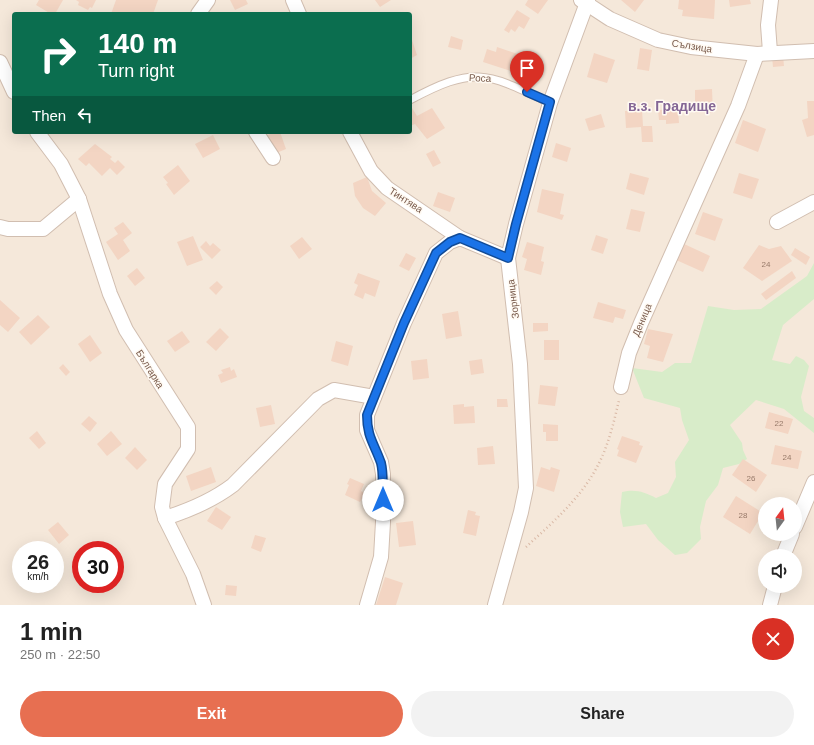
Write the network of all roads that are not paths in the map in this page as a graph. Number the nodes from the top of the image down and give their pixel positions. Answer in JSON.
{"nodes":[{"id":1,"x":208,"y":0,"type":"edge"},
{"id":2,"x":293,"y":0,"type":"edge"},
{"id":3,"x":771,"y":0,"type":"edge"},
{"id":4,"x":585,"y":1,"type":"edge"},
{"id":5,"x":199,"y":12,"type":"edge"},
{"id":6,"x":298,"y":12,"type":"edge"},
{"id":7,"x":814,"y":51,"type":"edge"},
{"id":8,"x":763,"y":53,"type":"junction"},
{"id":9,"x":0,"y":62,"type":"edge"},
{"id":10,"x":12,"y":88,"type":"edge"},
{"id":11,"x":412,"y":99,"type":"edge"},
{"id":12,"x":550,"y":102,"type":"junction"},
{"id":13,"x":38,"y":134,"type":"edge"},
{"id":14,"x":257,"y":134,"type":"edge"},
{"id":15,"x":351,"y":134,"type":"edge"},
{"id":16,"x":273,"y":158,"type":"dead end"},
{"id":17,"x":79,"y":199,"type":"junction"},
{"id":18,"x":814,"y":202,"type":"edge"},
{"id":19,"x":777,"y":222,"type":"dead end"},
{"id":20,"x":0,"y":227,"type":"edge"},
{"id":21,"x":460,"y":238,"type":"junction"},
{"id":22,"x":508,"y":258,"type":"junction"},
{"id":23,"x":621,"y":388,"type":"road end"},
{"id":24,"x":374,"y":397,"type":"junction"},
{"id":25,"x":814,"y":482,"type":"edge"},
{"id":26,"x":802,"y":510,"type":"edge"},
{"id":27,"x":165,"y":518,"type":"junction"},
{"id":28,"x":773,"y":593,"type":"edge"},
{"id":29,"x":204,"y":605,"type":"edge"},
{"id":30,"x":367,"y":605,"type":"edge"},
{"id":31,"x":495,"y":605,"type":"edge"},
{"id":32,"x":770,"y":605,"type":"edge"}],
"edges":[{"from":1,"to":5,"type":"street"},
{"from":2,"to":6,"type":"street"},
{"from":3,"to":8,"type":"street","name":"Деница"},
{"from":4,"to":8,"type":"street","name":"Сълзица"},
{"from":4,"to":12,"type":"street","name":"Зорница"},
{"from":7,"to":8,"type":"street","name":"Сълзица"},
{"from":8,"to":23,"type":"street","name":"Деница"},
{"from":9,"to":10,"type":"street"},
{"from":11,"to":12,"type":"lane","name":"Роса"},
{"from":12,"to":22,"type":"street","name":"Зорница"},
{"from":13,"to":17,"type":"street","name":"Българка"},
{"from":14,"to":16,"type":"street"},
{"from":15,"to":21,"type":"street","name":"Тинтява"},
{"from":17,"to":20,"type":"street"},
{"from":17,"to":27,"type":"street","name":"Българка"},
{"from":18,"to":19,"type":"street"},
{"from":21,"to":22,"type":"street","name":"Тинтява"},
{"from":21,"to":24,"type":"street"},
{"from":22,"to":31,"type":"street","name":"Зорница"},
{"from":24,"to":27,"type":"street"},
{"from":24,"to":30,"type":"street"},
{"from":25,"to":26,"type":"street"},
{"from":27,"to":29,"type":"street","name":"Българка"},
{"from":28,"to":32,"type":"street"}]}
